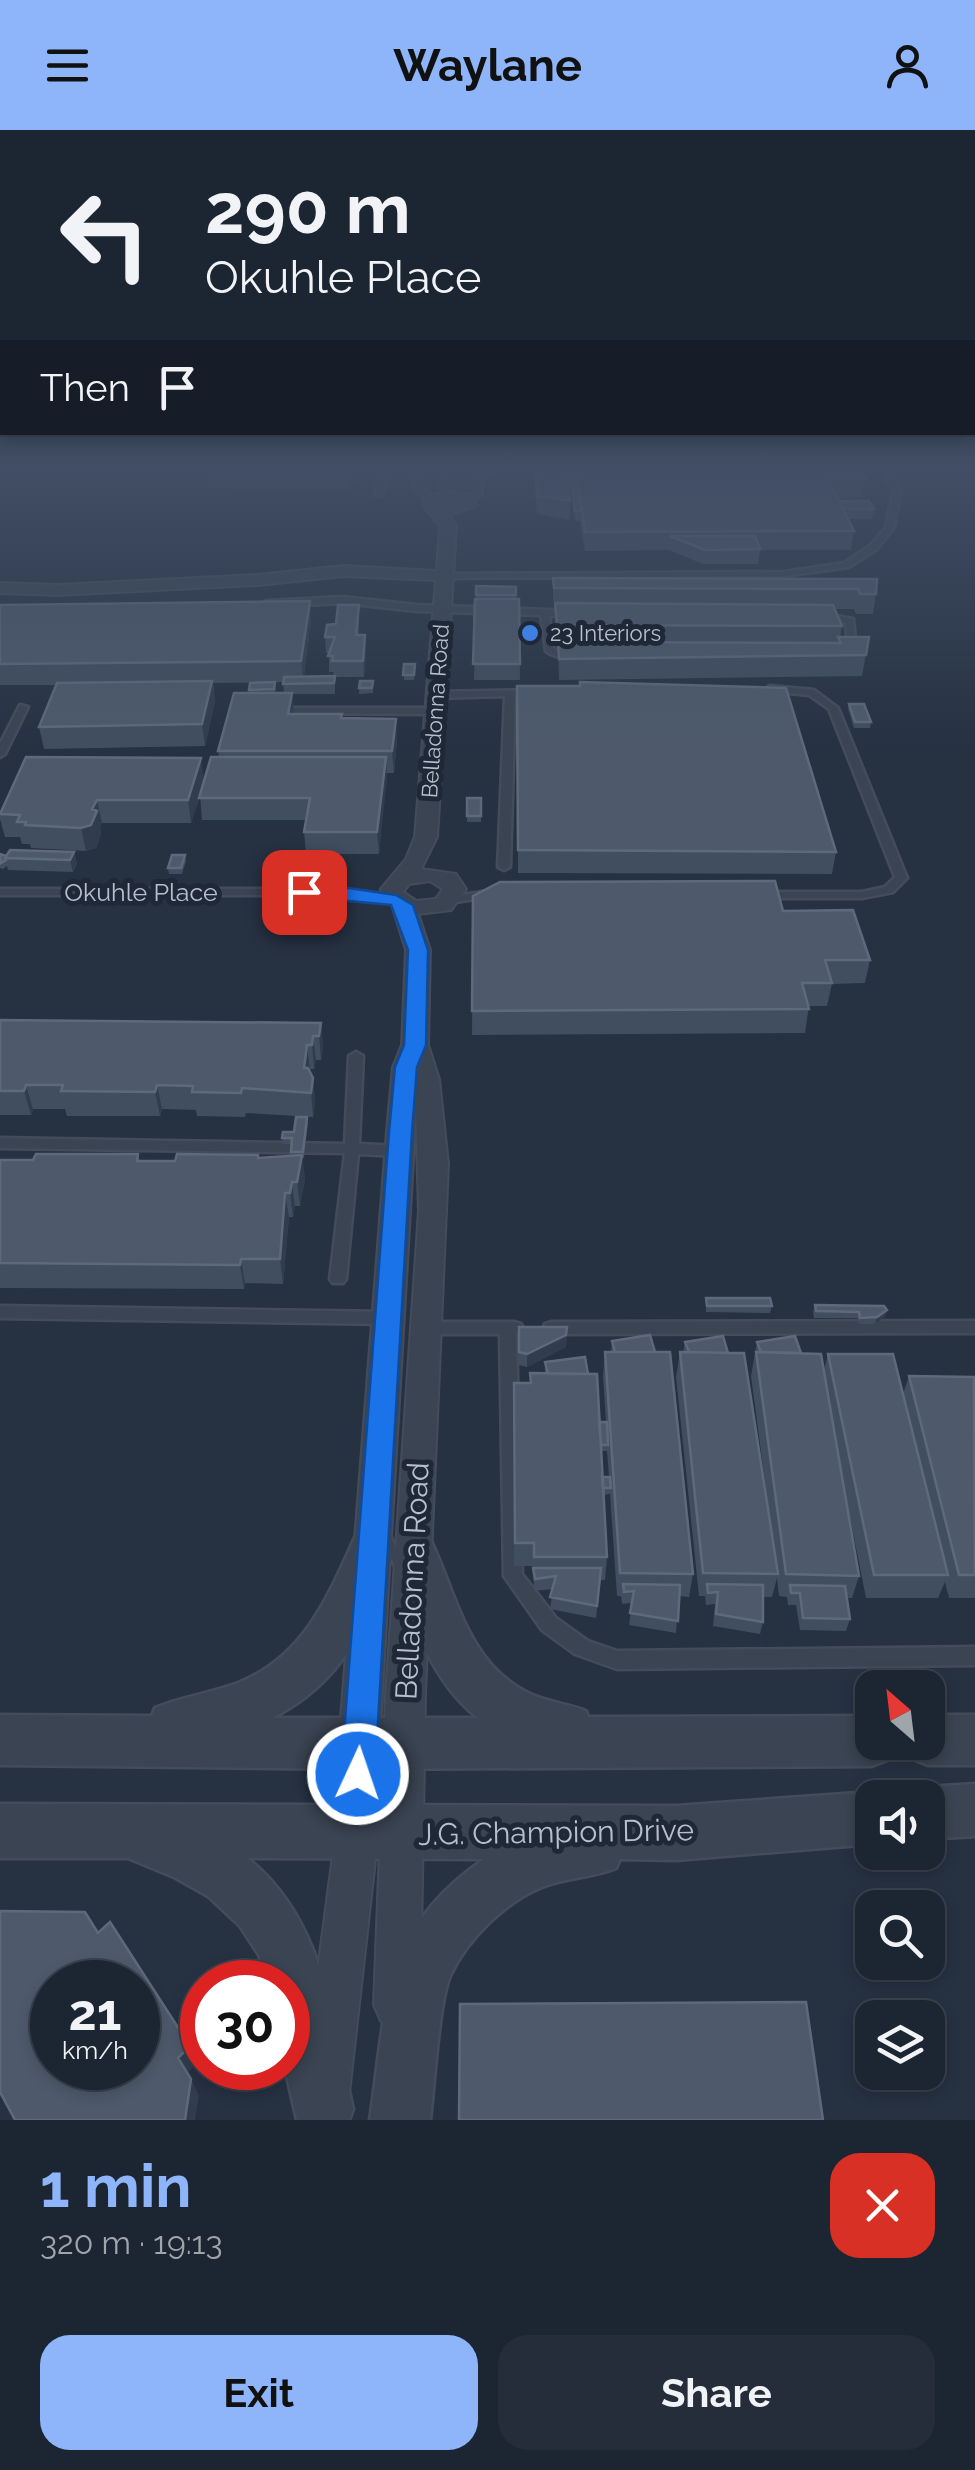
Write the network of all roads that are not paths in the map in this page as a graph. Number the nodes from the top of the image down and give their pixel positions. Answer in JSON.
{"nodes":[{"id":1,"x":444,"y":559,"type":"edge"},
{"id":2,"x":856,"y":559,"type":"edge"},
{"id":3,"x":445,"y":576,"type":"junction"},
{"id":4,"x":0,"y":588,"type":"edge"},
{"id":5,"x":248,"y":608,"type":"edge"},
{"id":6,"x":442,"y":609,"type":"junction"},
{"id":7,"x":545,"y":614,"type":"junction"},
{"id":8,"x":592,"y":614,"type":"edge"},
{"id":9,"x":813,"y":616,"type":"edge"},
{"id":10,"x":836,"y":653,"type":"edge"},
{"id":11,"x":586,"y":654,"type":"edge"},
{"id":12,"x":767,"y":689,"type":"edge"},
{"id":13,"x":549,"y":693,"type":"edge"},
{"id":14,"x":510,"y":694,"type":"junction"},
{"id":15,"x":435,"y":703,"type":"junction"},
{"id":16,"x":23,"y":706,"type":"dead end"},
{"id":17,"x":256,"y":711,"type":"edge"},
{"id":18,"x":0,"y":718,"type":"edge"},
{"id":19,"x":18,"y":718,"type":"junction"},
{"id":20,"x":0,"y":754,"type":"edge"},
{"id":21,"x":426,"y":837,"type":"junction"},
{"id":22,"x":504,"y":866,"type":"dead end"},
{"id":23,"x":446,"y":891,"type":"junction"},
{"id":24,"x":0,"y":892,"type":"edge"},
{"id":25,"x":399,"y":892,"type":"junction"},
{"id":26,"x":753,"y":895,"type":"edge"},
{"id":27,"x":418,"y":950,"type":"junction"},
{"id":28,"x":415,"y":1045,"type":"junction"},
{"id":29,"x":356,"y":1056,"type":"dead end"},
{"id":30,"x":0,"y":1143,"type":"edge"},
{"id":31,"x":352,"y":1149,"type":"junction"},
{"id":32,"x":400,"y":1151,"type":"junction"},
{"id":33,"x":338,"y":1279,"type":"dead end"},
{"id":34,"x":0,"y":1312,"type":"edge"},
{"id":35,"x":389,"y":1318,"type":"junction"},
{"id":36,"x":426,"y":1328,"type":"junction"},
{"id":37,"x":508,"y":1328,"type":"junction"},
{"id":38,"x":975,"y":1328,"type":"edge"},
{"id":39,"x":394,"y":1552,"type":"junction"},
{"id":40,"x":975,"y":1656,"type":"edge"},
{"id":41,"x":0,"y":1740,"type":"edge"},
{"id":42,"x":114,"y":1740,"type":"junction"},
{"id":43,"x":855,"y":1740,"type":"edge"},
{"id":44,"x":945,"y":1740,"type":"edge"},
{"id":45,"x":975,"y":1740,"type":"edge"},
{"id":46,"x":380,"y":1744,"type":"junction"},
{"id":47,"x":674,"y":1744,"type":"junction"},
{"id":48,"x":975,"y":1810,"type":"edge"},
{"id":49,"x":945,"y":1812,"type":"edge"},
{"id":50,"x":855,"y":1819,"type":"edge"},
{"id":51,"x":0,"y":1831,"type":"edge"},
{"id":52,"x":93,"y":1832,"type":"junction"},
{"id":53,"x":378,"y":1833,"type":"junction"},
{"id":54,"x":676,"y":1833,"type":"junction"},
{"id":55,"x":322,"y":2114,"type":"edge"},
{"id":56,"x":398,"y":2120,"type":"edge"}],
"edges":[{"from":1,"to":3,"type":"street","name":"Belladonna Road"},
{"from":2,"to":3,"type":"lane"},
{"from":3,"to":4,"type":"street"},
{"from":3,"to":6,"type":"street","name":"Belladonna Road"},
{"from":5,"to":6,"type":"lane"},
{"from":6,"to":7,"type":"lane"},
{"from":6,"to":15,"type":"street","name":"Belladonna Road"},
{"from":7,"to":8,"type":"lane"},
{"from":7,"to":11,"type":"lane"},
{"from":9,"to":10,"type":"lane"},
{"from":12,"to":26,"type":"lane"},
{"from":13,"to":14,"type":"lane"},
{"from":14,"to":15,"type":"lane"},
{"from":14,"to":22,"type":"lane"},
{"from":15,"to":17,"type":"lane"},
{"from":15,"to":21,"type":"street","name":"Belladonna Road"},
{"from":16,"to":19,"type":"lane"},
{"from":18,"to":19,"type":"lane"},
{"from":19,"to":20,"type":"lane"},
{"from":21,"to":23,"type":"street","name":"Belladonna Road"},
{"from":21,"to":25,"type":"street","name":"Belladonna Road"},
{"from":23,"to":25,"type":"street"},
{"from":23,"to":25,"type":"street"},
{"from":23,"to":27,"type":"street","name":"Belladonna Road"},
{"from":24,"to":25,"type":"lane","name":"Okuhle Place"},
{"from":25,"to":27,"type":"street","name":"Belladonna Road"},
{"from":27,"to":28,"type":"street","name":"Belladonna Road"},
{"from":28,"to":32,"type":"street","name":"Belladonna Road"},
{"from":28,"to":36,"type":"street","name":"Belladonna Road"},
{"from":29,"to":31,"type":"lane"},
{"from":30,"to":31,"type":"lane"},
{"from":31,"to":32,"type":"lane"},
{"from":31,"to":33,"type":"lane"},
{"from":32,"to":35,"type":"street","name":"Belladonna Road"},
{"from":34,"to":35,"type":"lane"},
{"from":35,"to":39,"type":"street","name":"Belladonna Road"},
{"from":36,"to":37,"type":"lane"},
{"from":36,"to":39,"type":"street","name":"Belladonna Road"},
{"from":37,"to":38,"type":"lane"},
{"from":37,"to":40,"type":"lane"},
{"from":39,"to":42,"type":"street"},
{"from":39,"to":46,"type":"street","name":"Belladonna Road"},
{"from":39,"to":47,"type":"street"},
{"from":41,"to":42,"type":"street"},
{"from":42,"to":46,"type":"street"},
{"from":43,"to":47,"type":"street"},
{"from":44,"to":45,"type":"street"},
{"from":46,"to":47,"type":"street"},
{"from":46,"to":53,"type":"street","name":"Belladonna Road"},
{"from":48,"to":49,"type":"street"},
{"from":50,"to":54,"type":"street","name":"J.G. Champion Drive"},
{"from":51,"to":52,"type":"street","name":"J.G. Champion Drive"},
{"from":52,"to":53,"type":"street","name":"J.G. Champion Drive"},
{"from":52,"to":55,"type":"street"},
{"from":53,"to":54,"type":"street","name":"J.G. Champion Drive"},
{"from":53,"to":55,"type":"street","name":"Belladonna Road"},
{"from":53,"to":56,"type":"street","name":"Belladonna Road"},
{"from":54,"to":56,"type":"street"}]}
